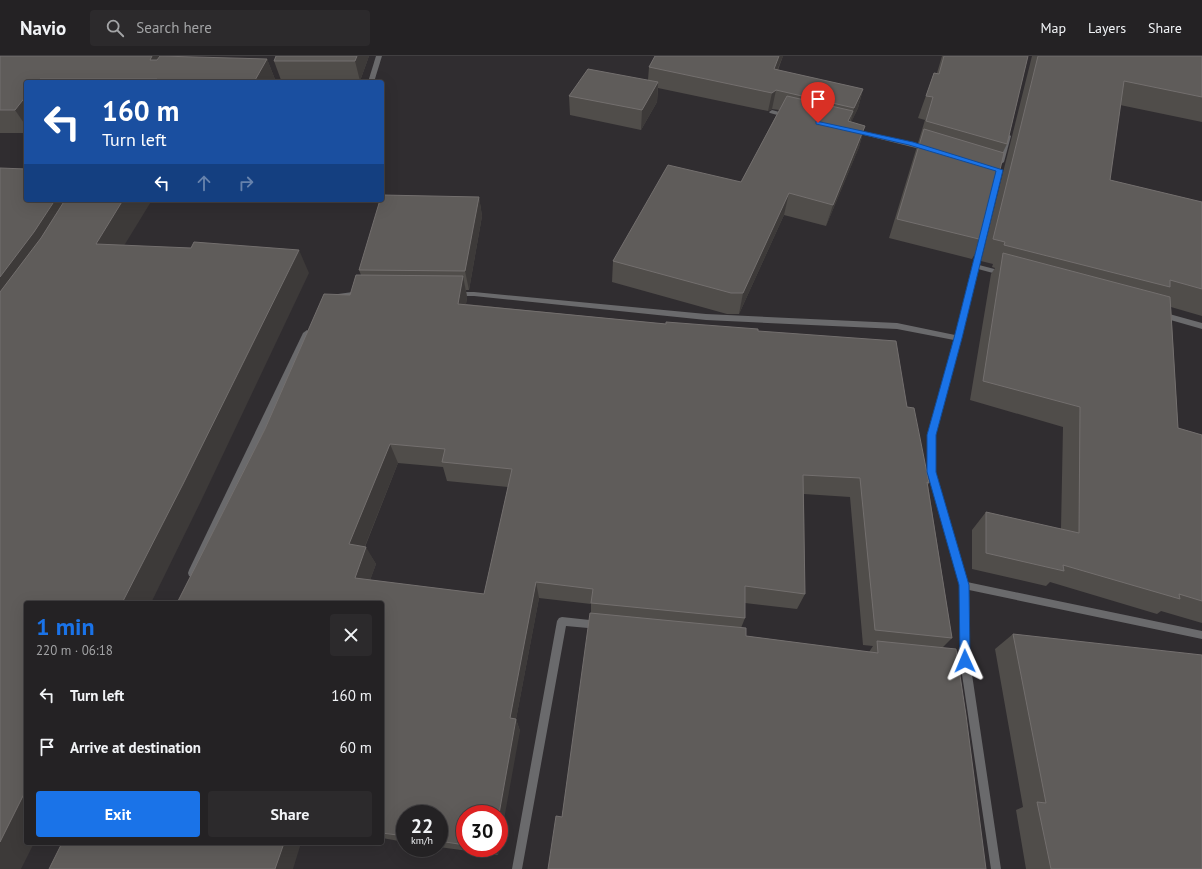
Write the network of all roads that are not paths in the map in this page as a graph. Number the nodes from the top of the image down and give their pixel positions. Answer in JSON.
{"nodes":[{"id":1,"x":379,"y":56,"type":"edge"},
{"id":2,"x":372,"y":80,"type":"edge"},
{"id":3,"x":772,"y":112,"type":"edge"},
{"id":4,"x":795,"y":118,"type":"edge"},
{"id":5,"x":1011,"y":124,"type":"edge"},
{"id":6,"x":849,"y":130,"type":"edge"},
{"id":7,"x":933,"y":150,"type":"edge"},
{"id":8,"x":1000,"y":170,"type":"edge"},
{"id":9,"x":986,"y":222,"type":"edge"},
{"id":10,"x":975,"y":266,"type":"junction"},
{"id":11,"x":1013,"y":276,"type":"edge"},
{"id":12,"x":366,"y":293,"type":"edge"},
{"id":13,"x":451,"y":294,"type":"edge"},
{"id":14,"x":329,"y":303,"type":"edge"},
{"id":15,"x":1157,"y":314,"type":"edge"},
{"id":16,"x":311,"y":325,"type":"edge"},
{"id":17,"x":1202,"y":326,"type":"edge"},
{"id":18,"x":958,"y":338,"type":"junction"},
{"id":19,"x":188,"y":582,"type":"edge"},
{"id":20,"x":964,"y":585,"type":"junction"},
{"id":21,"x":609,"y":626,"type":"edge"},
{"id":22,"x":1202,"y":635,"type":"edge"},
{"id":23,"x":517,"y":869,"type":"edge"},
{"id":24,"x":996,"y":869,"type":"edge"}],
"edges":[{"from":1,"to":2,"type":"street"},
{"from":3,"to":4,"type":"street"},
{"from":5,"to":8,"type":"street"},
{"from":6,"to":7,"type":"street"},
{"from":9,"to":10,"type":"street"},
{"from":10,"to":11,"type":"street"},
{"from":10,"to":18,"type":"street"},
{"from":12,"to":14,"type":"street"},
{"from":13,"to":18,"type":"street"},
{"from":15,"to":17,"type":"street"},
{"from":16,"to":19,"type":"street"},
{"from":18,"to":20,"type":"street"},
{"from":20,"to":22,"type":"street"},
{"from":20,"to":24,"type":"street"},
{"from":21,"to":23,"type":"street"}]}
